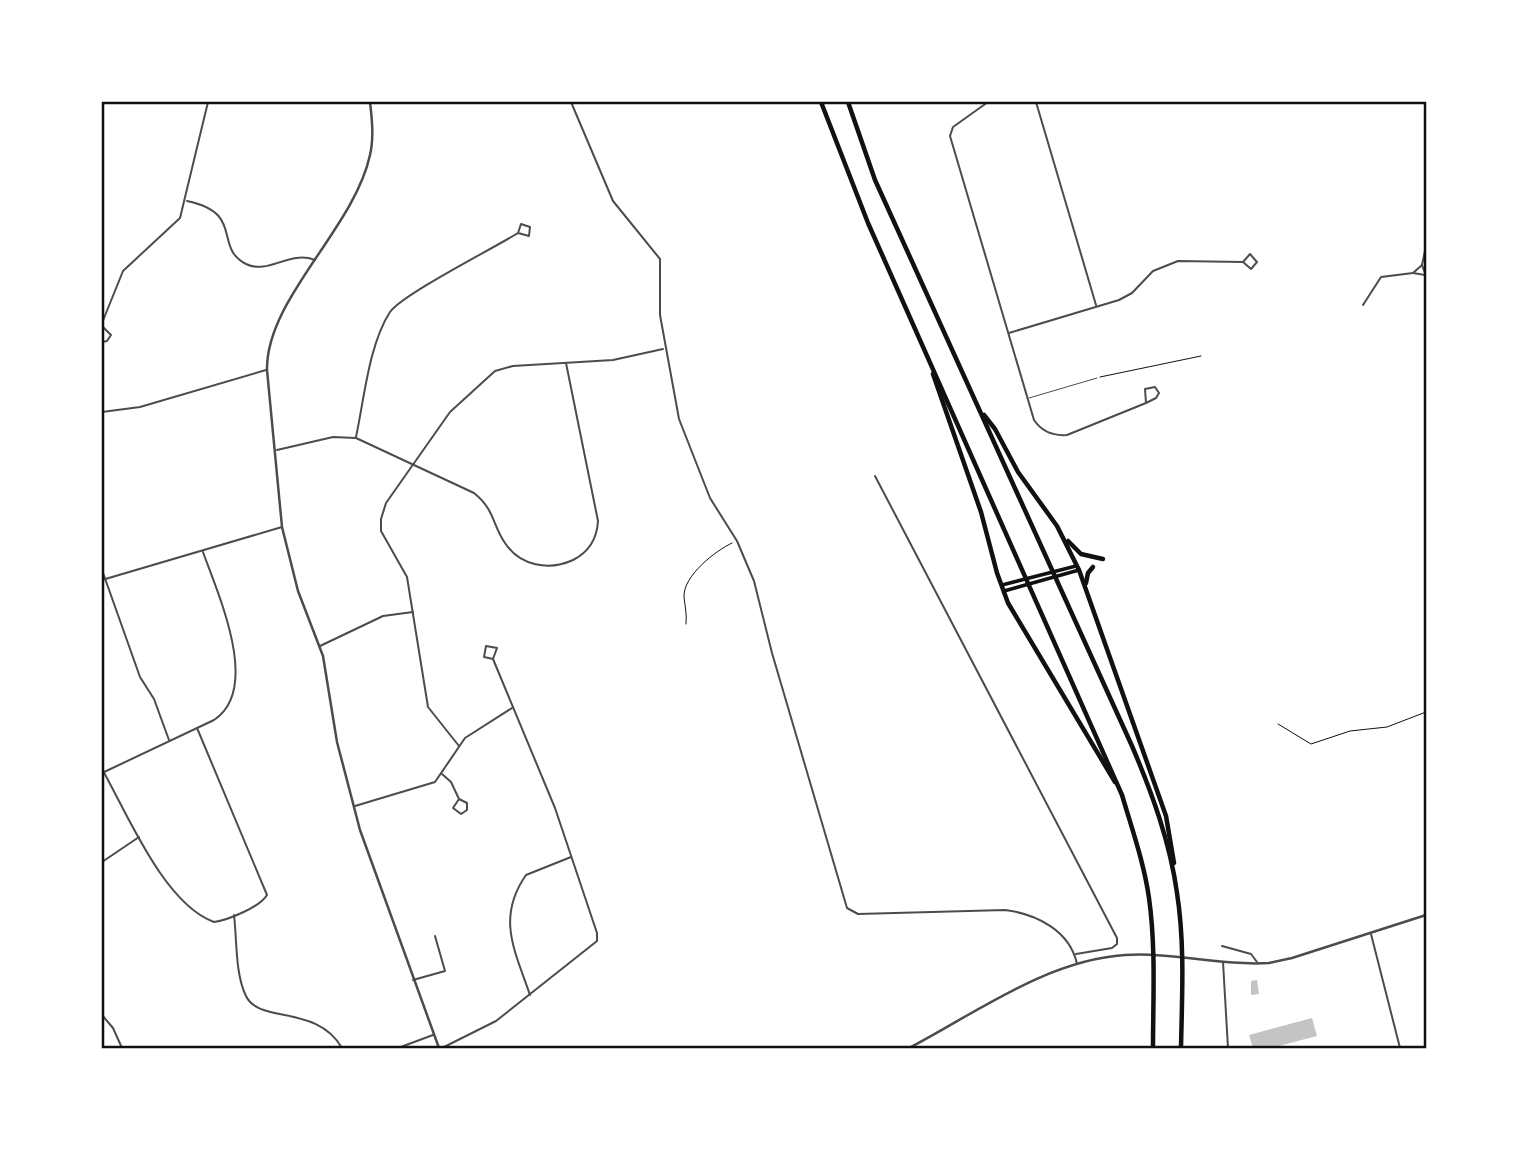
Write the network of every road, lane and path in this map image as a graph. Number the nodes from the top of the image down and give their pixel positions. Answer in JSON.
{"nodes":[{"id":1,"x":208,"y":102,"type":"edge"},
{"id":2,"x":370,"y":102,"type":"edge"},
{"id":3,"x":571,"y":102,"type":"edge"},
{"id":4,"x":821,"y":102,"type":"edge"},
{"id":5,"x":848,"y":102,"type":"edge"},
{"id":6,"x":988,"y":102,"type":"edge"},
{"id":7,"x":1036,"y":102,"type":"edge"},
{"id":8,"x":186,"y":200,"type":"junction"},
{"id":9,"x":518,"y":233,"type":"dead end"},
{"id":10,"x":1426,"y":246,"type":"edge"},
{"id":11,"x":316,"y":260,"type":"junction"},
{"id":12,"x":1243,"y":262,"type":"junction"},
{"id":13,"x":1422,"y":265,"type":"junction"},
{"id":14,"x":1413,"y":272,"type":"junction"},
{"id":15,"x":1426,"y":276,"type":"edge"},
{"id":16,"x":1363,"y":305,"type":"dead end"},
{"id":17,"x":1096,"y":307,"type":"junction"},
{"id":18,"x":102,"y":324,"type":"edge"},
{"id":19,"x":1008,"y":333,"type":"junction"},
{"id":20,"x":102,"y":342,"type":"edge"},
{"id":21,"x":664,"y":349,"type":"junction"},
{"id":22,"x":1201,"y":356,"type":"dead end"},
{"id":23,"x":566,"y":363,"type":"junction"},
{"id":24,"x":267,"y":370,"type":"junction"},
{"id":25,"x":933,"y":370,"type":"junction"},
{"id":26,"x":1097,"y":378,"type":"joint"},
{"id":27,"x":1027,"y":398,"type":"junction"},
{"id":28,"x":1146,"y":403,"type":"junction"},
{"id":29,"x":980,"y":411,"type":"junction"},
{"id":30,"x":102,"y":412,"type":"edge"},
{"id":31,"x":356,"y":438,"type":"junction"},
{"id":32,"x":276,"y":450,"type":"junction"},
{"id":33,"x":414,"y":464,"type":"junction"},
{"id":34,"x":875,"y":476,"type":"dead end"},
{"id":35,"x":282,"y":527,"type":"junction"},
{"id":36,"x":1062,"y":534,"type":"junction"},
{"id":37,"x":737,"y":541,"type":"junction"},
{"id":38,"x":203,"y":552,"type":"junction"},
{"id":39,"x":1103,"y":559,"type":"dead end"},
{"id":40,"x":1093,"y":567,"type":"dead end"},
{"id":41,"x":1077,"y":568,"type":"junction"},
{"id":42,"x":102,"y":570,"type":"edge"},
{"id":43,"x":103,"y":580,"type":"edge"},
{"id":44,"x":1003,"y":588,"type":"junction"},
{"id":45,"x":1086,"y":591,"type":"junction"},
{"id":46,"x":413,"y":612,"type":"junction"},
{"id":47,"x":686,"y":624,"type":"dead end"},
{"id":48,"x":320,"y":646,"type":"junction"},
{"id":49,"x":493,"y":659,"type":"junction"},
{"id":50,"x":513,"y":707,"type":"junction"},
{"id":51,"x":1426,"y":712,"type":"edge"},
{"id":52,"x":1278,"y":724,"type":"dead end"},
{"id":53,"x":197,"y":728,"type":"junction"},
{"id":54,"x":170,"y":741,"type":"junction"},
{"id":55,"x":459,"y":746,"type":"junction"},
{"id":56,"x":102,"y":769,"type":"edge"},
{"id":57,"x":103,"y":773,"type":"edge"},
{"id":58,"x":442,"y":774,"type":"junction"},
{"id":59,"x":1119,"y":788,"type":"junction"},
{"id":60,"x":459,"y":799,"type":"junction"},
{"id":61,"x":354,"y":807,"type":"junction"},
{"id":62,"x":140,"y":836,"type":"junction"},
{"id":63,"x":573,"y":857,"type":"junction"},
{"id":64,"x":102,"y":862,"type":"edge"},
{"id":65,"x":1174,"y":875,"type":"junction"},
{"id":66,"x":234,"y":914,"type":"junction"},
{"id":67,"x":1426,"y":915,"type":"edge"},
{"id":68,"x":1371,"y":933,"type":"junction"},
{"id":69,"x":435,"y":936,"type":"dead end"},
{"id":70,"x":1222,"y":946,"type":"dead end"},
{"id":71,"x":1075,"y":954,"type":"junction"},
{"id":72,"x":1223,"y":961,"type":"junction"},
{"id":73,"x":1257,"y":963,"type":"junction"},
{"id":74,"x":1078,"y":965,"type":"junction"},
{"id":75,"x":413,"y":980,"type":"junction"},
{"id":76,"x":530,"y":996,"type":"junction"},
{"id":77,"x":102,"y":1015,"type":"edge"},
{"id":78,"x":434,"y":1034,"type":"junction"},
{"id":79,"x":122,"y":1048,"type":"edge"},
{"id":80,"x":342,"y":1048,"type":"edge"},
{"id":81,"x":398,"y":1048,"type":"edge"},
{"id":82,"x":440,"y":1048,"type":"edge"},
{"id":83,"x":910,"y":1048,"type":"edge"},
{"id":84,"x":1153,"y":1048,"type":"edge"},
{"id":85,"x":1181,"y":1048,"type":"edge"},
{"id":86,"x":1228,"y":1048,"type":"edge"},
{"id":87,"x":1400,"y":1048,"type":"edge"}],
"edges":[{"from":1,"to":8,"type":"street"},
{"from":2,"to":11,"type":"street"},
{"from":3,"to":21,"type":"street"},
{"from":4,"to":25,"type":"highway"},
{"from":5,"to":29,"type":"highway"},
{"from":6,"to":19,"type":"street"},
{"from":7,"to":17,"type":"street"},
{"from":8,"to":11,"type":"street"},
{"from":8,"to":18,"type":"street"},
{"from":9,"to":31,"type":"street"},
{"from":10,"to":13,"type":"street"},
{"from":11,"to":24,"type":"street"},
{"from":12,"to":12,"type":"street"},
{"from":12,"to":17,"type":"street"},
{"from":13,"to":14,"type":"street"},
{"from":13,"to":15,"type":"street"},
{"from":14,"to":15,"type":"street"},
{"from":14,"to":16,"type":"street"},
{"from":17,"to":19,"type":"street"},
{"from":18,"to":20,"type":"street"},
{"from":19,"to":27,"type":"street"},
{"from":21,"to":23,"type":"street"},
{"from":21,"to":37,"type":"street"},
{"from":22,"to":26,"type":"path"},
{"from":23,"to":33,"type":"street"},
{"from":23,"to":33,"type":"street"},
{"from":24,"to":30,"type":"street"},
{"from":24,"to":32,"type":"street"},
{"from":25,"to":44,"type":"highway"},
{"from":25,"to":59,"type":"highway"},
{"from":26,"to":27,"type":"lane"},
{"from":27,"to":28,"type":"street"},
{"from":28,"to":28,"type":"street"},
{"from":29,"to":36,"type":"highway"},
{"from":29,"to":65,"type":"highway"},
{"from":31,"to":32,"type":"street"},
{"from":31,"to":33,"type":"street"},
{"from":32,"to":35,"type":"street"},
{"from":33,"to":46,"type":"street"},
{"from":34,"to":71,"type":"street"},
{"from":35,"to":38,"type":"street"},
{"from":35,"to":48,"type":"street"},
{"from":36,"to":39,"type":"highway"},
{"from":36,"to":41,"type":"highway"},
{"from":37,"to":47,"type":"path"},
{"from":37,"to":71,"type":"street"},
{"from":38,"to":43,"type":"street"},
{"from":38,"to":53,"type":"street"},
{"from":40,"to":45,"type":"highway"},
{"from":41,"to":44,"type":"main road"},
{"from":41,"to":45,"type":"highway"},
{"from":42,"to":43,"type":"street"},
{"from":43,"to":54,"type":"street"},
{"from":44,"to":59,"type":"highway"},
{"from":45,"to":65,"type":"highway"},
{"from":46,"to":48,"type":"street"},
{"from":46,"to":55,"type":"street"},
{"from":48,"to":61,"type":"street"},
{"from":49,"to":49,"type":"street"},
{"from":49,"to":50,"type":"street"},
{"from":50,"to":55,"type":"street"},
{"from":50,"to":63,"type":"street"},
{"from":51,"to":52,"type":"path"},
{"from":53,"to":54,"type":"street"},
{"from":53,"to":66,"type":"street"},
{"from":54,"to":57,"type":"street"},
{"from":55,"to":58,"type":"street"},
{"from":56,"to":57,"type":"street"},
{"from":57,"to":62,"type":"street"},
{"from":58,"to":60,"type":"street"},
{"from":58,"to":61,"type":"street"},
{"from":59,"to":84,"type":"highway"},
{"from":60,"to":60,"type":"street"},
{"from":61,"to":75,"type":"street"},
{"from":62,"to":64,"type":"street"},
{"from":62,"to":66,"type":"street"},
{"from":63,"to":76,"type":"street"},
{"from":63,"to":76,"type":"street"},
{"from":65,"to":85,"type":"highway"},
{"from":66,"to":80,"type":"street"},
{"from":67,"to":68,"type":"street"},
{"from":68,"to":73,"type":"street"},
{"from":68,"to":87,"type":"street"},
{"from":69,"to":75,"type":"street"},
{"from":70,"to":73,"type":"street"},
{"from":71,"to":74,"type":"street"},
{"from":72,"to":73,"type":"street"},
{"from":72,"to":74,"type":"street"},
{"from":72,"to":86,"type":"street"},
{"from":74,"to":83,"type":"street"},
{"from":75,"to":78,"type":"street"},
{"from":76,"to":82,"type":"street"},
{"from":77,"to":79,"type":"street"},
{"from":78,"to":81,"type":"street"},
{"from":78,"to":82,"type":"street"}]}
